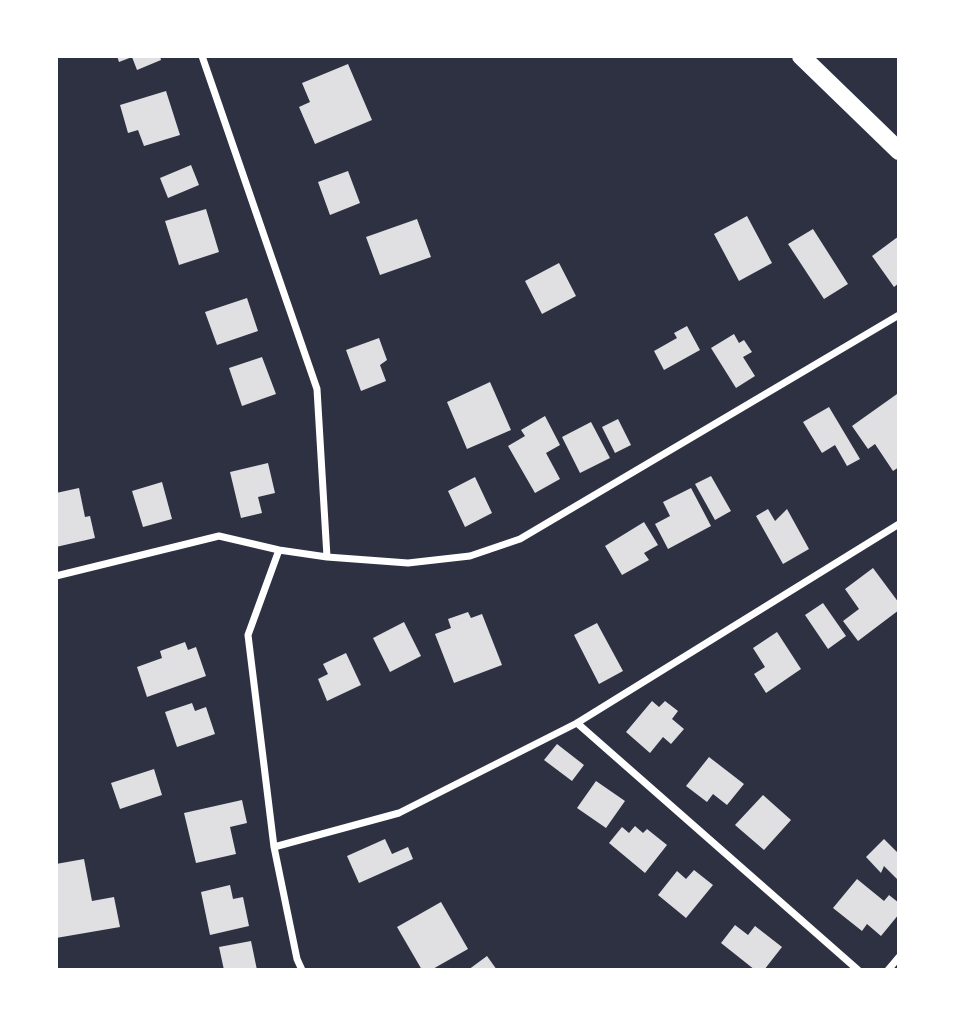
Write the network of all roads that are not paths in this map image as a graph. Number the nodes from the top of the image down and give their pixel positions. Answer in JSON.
{"nodes":[{"id":1,"x":202,"y":56,"type":"edge"},
{"id":2,"x":801,"y":56,"type":"edge"},
{"id":3,"x":899,"y":151,"type":"edge"},
{"id":4,"x":899,"y":315,"type":"edge"},
{"id":5,"x":899,"y":524,"type":"edge"},
{"id":6,"x":279,"y":550,"type":"junction"},
{"id":7,"x":327,"y":557,"type":"junction"},
{"id":8,"x":56,"y":576,"type":"edge"},
{"id":9,"x":577,"y":723,"type":"junction"},
{"id":10,"x":274,"y":847,"type":"junction"},
{"id":11,"x":899,"y":957,"type":"edge"},
{"id":12,"x":302,"y":970,"type":"edge"},
{"id":13,"x":858,"y":970,"type":"edge"},
{"id":14,"x":888,"y":970,"type":"edge"}],
"edges":[{"from":1,"to":7,"type":"street"},
{"from":2,"to":3,"type":"main road"},
{"from":4,"to":7,"type":"street"},
{"from":5,"to":9,"type":"street"},
{"from":6,"to":7,"type":"street"},
{"from":6,"to":8,"type":"street"},
{"from":6,"to":10,"type":"street"},
{"from":9,"to":10,"type":"street"},
{"from":9,"to":13,"type":"street"},
{"from":10,"to":12,"type":"street"},
{"from":11,"to":14,"type":"street"}]}
